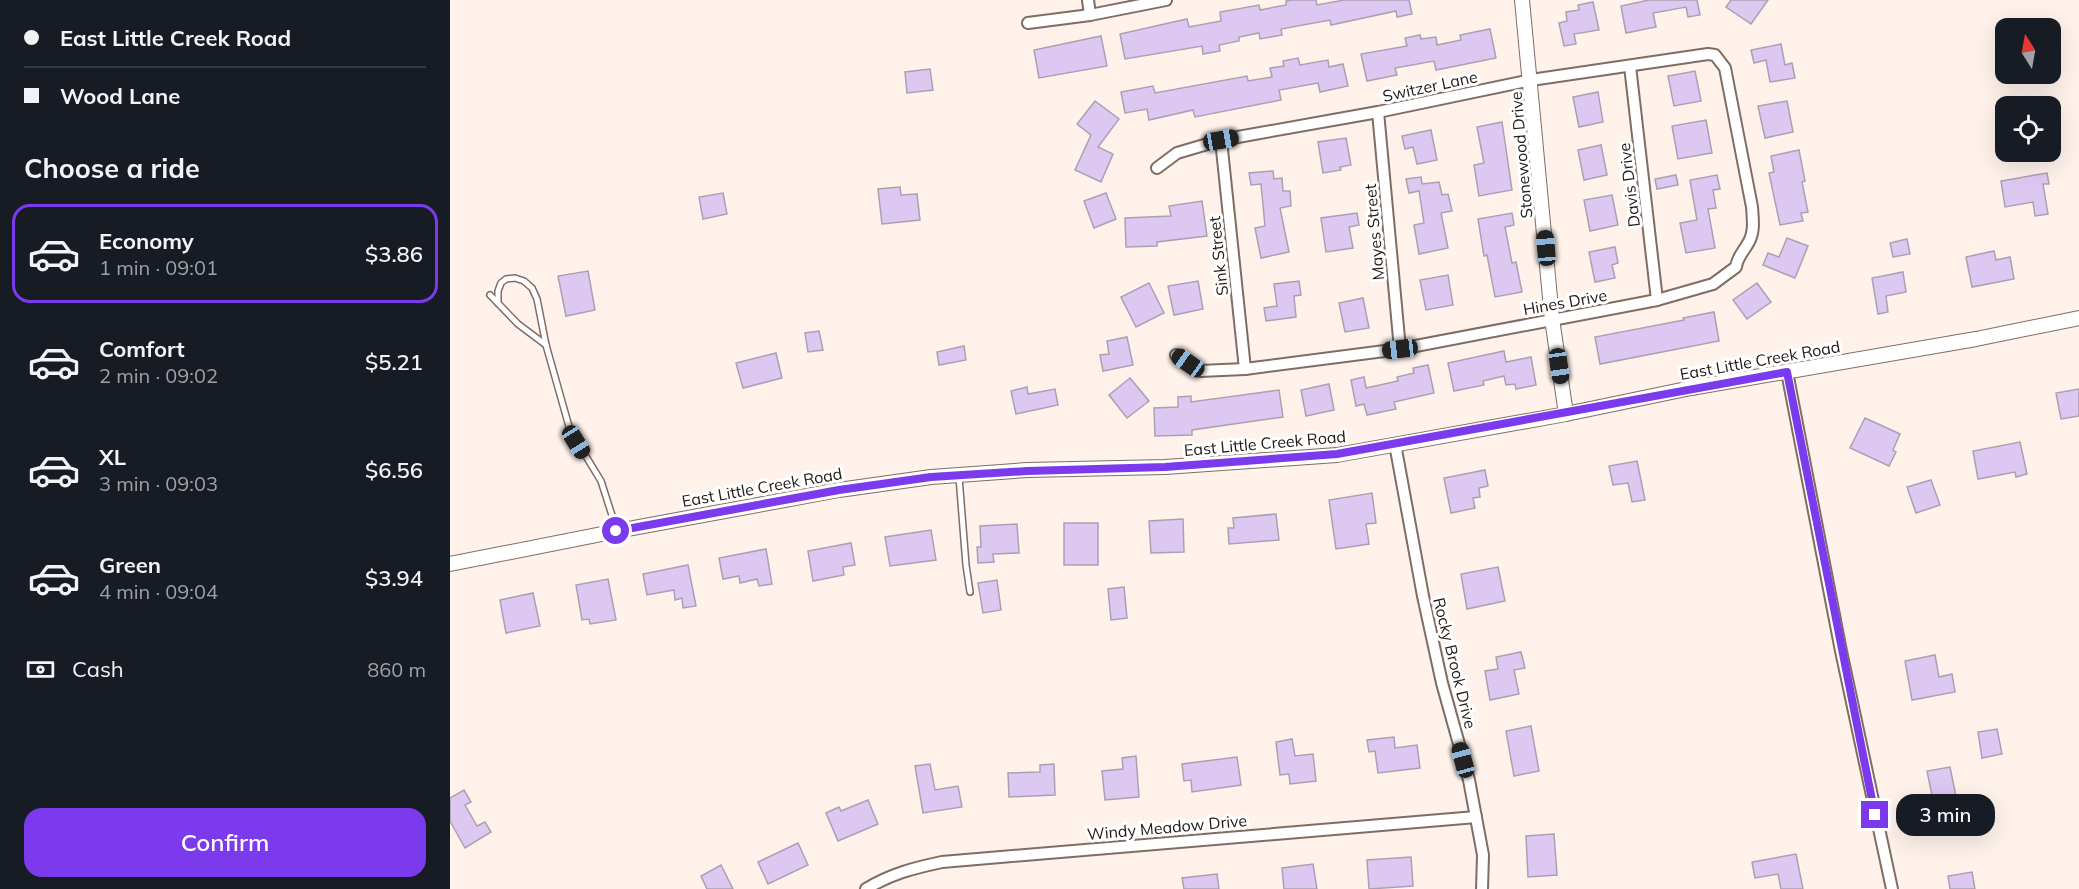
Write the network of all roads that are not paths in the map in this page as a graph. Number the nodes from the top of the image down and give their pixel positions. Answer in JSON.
{"nodes":[{"id":1,"x":1088,"y":0,"type":"edge"},
{"id":2,"x":1166,"y":0,"type":"edge"},
{"id":3,"x":1522,"y":0,"type":"edge"},
{"id":4,"x":1090,"y":15,"type":"junction"},
{"id":5,"x":1028,"y":23,"type":"dead end"},
{"id":6,"x":1715,"y":55,"type":"joint"},
{"id":7,"x":1630,"y":66,"type":"junction"},
{"id":8,"x":1531,"y":80,"type":"junction"},
{"id":9,"x":1378,"y":112,"type":"junction"},
{"id":10,"x":1221,"y":140,"type":"junction"},
{"id":11,"x":1157,"y":168,"type":"dead end"},
{"id":12,"x":490,"y":295,"type":"dead end"},
{"id":13,"x":1657,"y":300,"type":"junction"},
{"id":14,"x":498,"y":303,"type":"junction"},
{"id":15,"x":2079,"y":318,"type":"edge"},
{"id":16,"x":1552,"y":319,"type":"junction"},
{"id":17,"x":546,"y":345,"type":"junction"},
{"id":18,"x":1400,"y":349,"type":"junction"},
{"id":19,"x":1176,"y":354,"type":"dead end"},
{"id":20,"x":1245,"y":369,"type":"junction"},
{"id":21,"x":1787,"y":372,"type":"junction"},
{"id":22,"x":1566,"y":414,"type":"junction"},
{"id":23,"x":1395,"y":444,"type":"junction"},
{"id":24,"x":959,"y":475,"type":"junction"},
{"id":25,"x":616,"y":531,"type":"junction"},
{"id":26,"x":450,"y":564,"type":"edge"},
{"id":27,"x":970,"y":592,"type":"dead end"},
{"id":28,"x":1476,"y":817,"type":"junction"},
{"id":29,"x":866,"y":889,"type":"edge"},
{"id":30,"x":1482,"y":889,"type":"edge"},
{"id":31,"x":1892,"y":889,"type":"edge"}],
"edges":[{"from":1,"to":4,"type":"street"},
{"from":2,"to":4,"type":"street"},
{"from":3,"to":8,"type":"street","name":"Stonewood Drive"},
{"from":4,"to":5,"type":"street"},
{"from":6,"to":7,"type":"street","name":"Switzer Lane"},
{"from":6,"to":13,"type":"street","name":"Hines Drive"},
{"from":7,"to":8,"type":"street","name":"Switzer Lane"},
{"from":7,"to":13,"type":"street","name":"Davis Drive"},
{"from":8,"to":9,"type":"street","name":"Switzer Lane"},
{"from":8,"to":16,"type":"street","name":"Stonewood Drive"},
{"from":9,"to":10,"type":"street","name":"Switzer Lane"},
{"from":9,"to":18,"type":"street","name":"Mayes Street"},
{"from":10,"to":11,"type":"street","name":"Switzer Lane"},
{"from":10,"to":20,"type":"street","name":"Sink Street"},
{"from":12,"to":14,"type":"lane"},
{"from":13,"to":16,"type":"street","name":"Hines Drive"},
{"from":14,"to":17,"type":"lane"},
{"from":14,"to":17,"type":"lane"},
{"from":15,"to":21,"type":"street","name":"East Little Creek Road"},
{"from":16,"to":18,"type":"street","name":"Hines Drive"},
{"from":16,"to":22,"type":"street","name":"Stonewood Drive"},
{"from":17,"to":25,"type":"lane"},
{"from":18,"to":20,"type":"street","name":"Hines Drive"},
{"from":19,"to":20,"type":"street","name":"Hines Drive"},
{"from":21,"to":22,"type":"street","name":"East Little Creek Road"},
{"from":21,"to":31,"type":"street"},
{"from":22,"to":23,"type":"street","name":"East Little Creek Road"},
{"from":23,"to":24,"type":"street","name":"East Little Creek Road"},
{"from":23,"to":28,"type":"street","name":"Rocky Brook Drive"},
{"from":24,"to":25,"type":"street","name":"East Little Creek Road"},
{"from":24,"to":27,"type":"lane"},
{"from":25,"to":26,"type":"street","name":"East Little Creek Road"},
{"from":28,"to":29,"type":"street","name":"Windy Meadow Drive"},
{"from":28,"to":30,"type":"street","name":"Rocky Brook Drive"}]}
